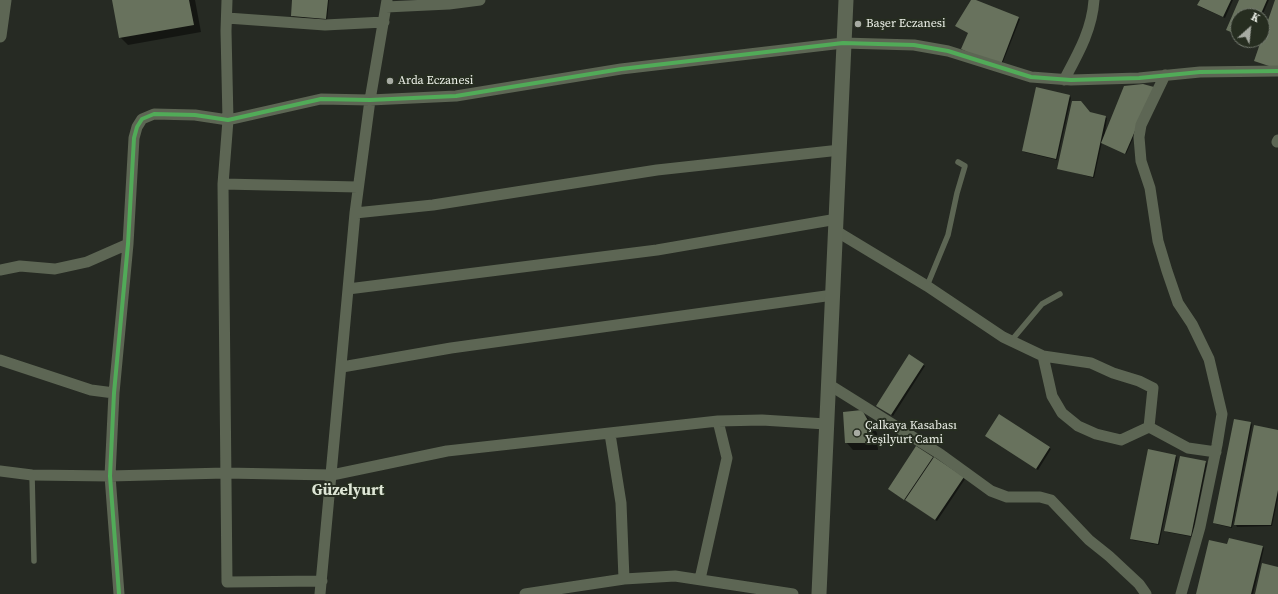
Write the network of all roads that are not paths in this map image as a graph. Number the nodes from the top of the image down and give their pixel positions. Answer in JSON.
{"nodes":[{"id":1,"x":5,"y":0,"type":"edge"},
{"id":2,"x":227,"y":0,"type":"edge"},
{"id":3,"x":480,"y":0,"type":"edge"},
{"id":4,"x":846,"y":0,"type":"edge"},
{"id":5,"x":1094,"y":0,"type":"edge"},
{"id":6,"x":387,"y":4,"type":"edge"},
{"id":7,"x":227,"y":18,"type":"junction"},
{"id":8,"x":384,"y":22,"type":"junction"},
{"id":9,"x":0,"y":36,"type":"edge"},
{"id":10,"x":843,"y":43,"type":"junction"},
{"id":11,"x":1278,"y":71,"type":"edge"},
{"id":12,"x":1165,"y":75,"type":"junction"},
{"id":13,"x":1064,"y":80,"type":"junction"},
{"id":14,"x":370,"y":100,"type":"junction"},
{"id":15,"x":228,"y":120,"type":"junction"},
{"id":16,"x":840,"y":150,"type":"junction"},
{"id":17,"x":958,"y":162,"type":"dead end"},
{"id":18,"x":223,"y":184,"type":"junction"},
{"id":19,"x":358,"y":187,"type":"junction"},
{"id":20,"x":355,"y":213,"type":"junction"},
{"id":21,"x":836,"y":225,"type":"junction"},
{"id":22,"x":128,"y":244,"type":"junction"},
{"id":23,"x":0,"y":270,"type":"edge"},
{"id":24,"x":928,"y":286,"type":"junction"},
{"id":25,"x":348,"y":289,"type":"junction"},
{"id":26,"x":1060,"y":294,"type":"dead end"},
{"id":27,"x":833,"y":295,"type":"junction"},
{"id":28,"x":1011,"y":341,"type":"junction"},
{"id":29,"x":1043,"y":356,"type":"junction"},
{"id":30,"x":0,"y":360,"type":"edge"},
{"id":31,"x":342,"y":367,"type":"junction"},
{"id":32,"x":828,"y":384,"type":"junction"},
{"id":33,"x":114,"y":393,"type":"junction"},
{"id":34,"x":718,"y":421,"type":"junction"},
{"id":35,"x":826,"y":424,"type":"junction"},
{"id":36,"x":1149,"y":428,"type":"junction"},
{"id":37,"x":610,"y":434,"type":"junction"},
{"id":38,"x":1216,"y":452,"type":"junction"},
{"id":39,"x":0,"y":471,"type":"edge"},
{"id":40,"x":225,"y":473,"type":"junction"},
{"id":41,"x":32,"y":475,"type":"junction"},
{"id":42,"x":332,"y":475,"type":"junction"},
{"id":43,"x":110,"y":476,"type":"junction"},
{"id":44,"x":34,"y":562,"type":"dead end"},
{"id":45,"x":624,"y":579,"type":"junction"},
{"id":46,"x":322,"y":580,"type":"junction"},
{"id":47,"x":700,"y":580,"type":"junction"},
{"id":48,"x":119,"y":594,"type":"edge"},
{"id":49,"x":320,"y":594,"type":"edge"},
{"id":50,"x":525,"y":594,"type":"edge"},
{"id":51,"x":793,"y":594,"type":"edge"},
{"id":52,"x":819,"y":594,"type":"edge"},
{"id":53,"x":1146,"y":594,"type":"edge"},
{"id":54,"x":1181,"y":594,"type":"edge"}],
"edges":[{"from":1,"to":9,"type":"street"},
{"from":2,"to":7,"type":"street"},
{"from":3,"to":6,"type":"street"},
{"from":4,"to":10,"type":"main road"},
{"from":5,"to":13,"type":"street"},
{"from":6,"to":8,"type":"street"},
{"from":7,"to":8,"type":"street"},
{"from":7,"to":15,"type":"street"},
{"from":8,"to":14,"type":"street"},
{"from":10,"to":13,"type":"street"},
{"from":10,"to":14,"type":"street"},
{"from":10,"to":16,"type":"main road"},
{"from":11,"to":12,"type":"street"},
{"from":12,"to":13,"type":"street"},
{"from":12,"to":38,"type":"street"},
{"from":14,"to":15,"type":"street"},
{"from":14,"to":19,"type":"street"},
{"from":15,"to":18,"type":"street"},
{"from":15,"to":22,"type":"street"},
{"from":16,"to":20,"type":"street"},
{"from":16,"to":21,"type":"main road"},
{"from":17,"to":24,"type":"lane"},
{"from":18,"to":19,"type":"street"},
{"from":18,"to":40,"type":"street"},
{"from":19,"to":20,"type":"street"},
{"from":20,"to":25,"type":"street"},
{"from":21,"to":24,"type":"street"},
{"from":21,"to":25,"type":"street"},
{"from":21,"to":27,"type":"main road"},
{"from":22,"to":23,"type":"street"},
{"from":22,"to":33,"type":"street"},
{"from":24,"to":28,"type":"street"},
{"from":25,"to":31,"type":"street"},
{"from":26,"to":28,"type":"lane"},
{"from":27,"to":31,"type":"street"},
{"from":27,"to":32,"type":"main road"},
{"from":28,"to":29,"type":"street"},
{"from":29,"to":36,"type":"street"},
{"from":29,"to":36,"type":"street"},
{"from":30,"to":33,"type":"street"},
{"from":31,"to":42,"type":"street"},
{"from":32,"to":35,"type":"main road"},
{"from":32,"to":53,"type":"street"},
{"from":33,"to":43,"type":"street"},
{"from":34,"to":35,"type":"street"},
{"from":34,"to":37,"type":"street"},
{"from":34,"to":47,"type":"street"},
{"from":35,"to":52,"type":"main road"},
{"from":36,"to":38,"type":"street"},
{"from":37,"to":42,"type":"street"},
{"from":37,"to":45,"type":"street"},
{"from":38,"to":54,"type":"street"},
{"from":39,"to":41,"type":"street"},
{"from":40,"to":42,"type":"street"},
{"from":40,"to":43,"type":"street"},
{"from":40,"to":46,"type":"street"},
{"from":41,"to":43,"type":"street"},
{"from":41,"to":44,"type":"lane"},
{"from":42,"to":46,"type":"street"},
{"from":43,"to":48,"type":"street"},
{"from":45,"to":47,"type":"street"},
{"from":45,"to":50,"type":"street"},
{"from":46,"to":49,"type":"street"},
{"from":47,"to":51,"type":"street"}]}
